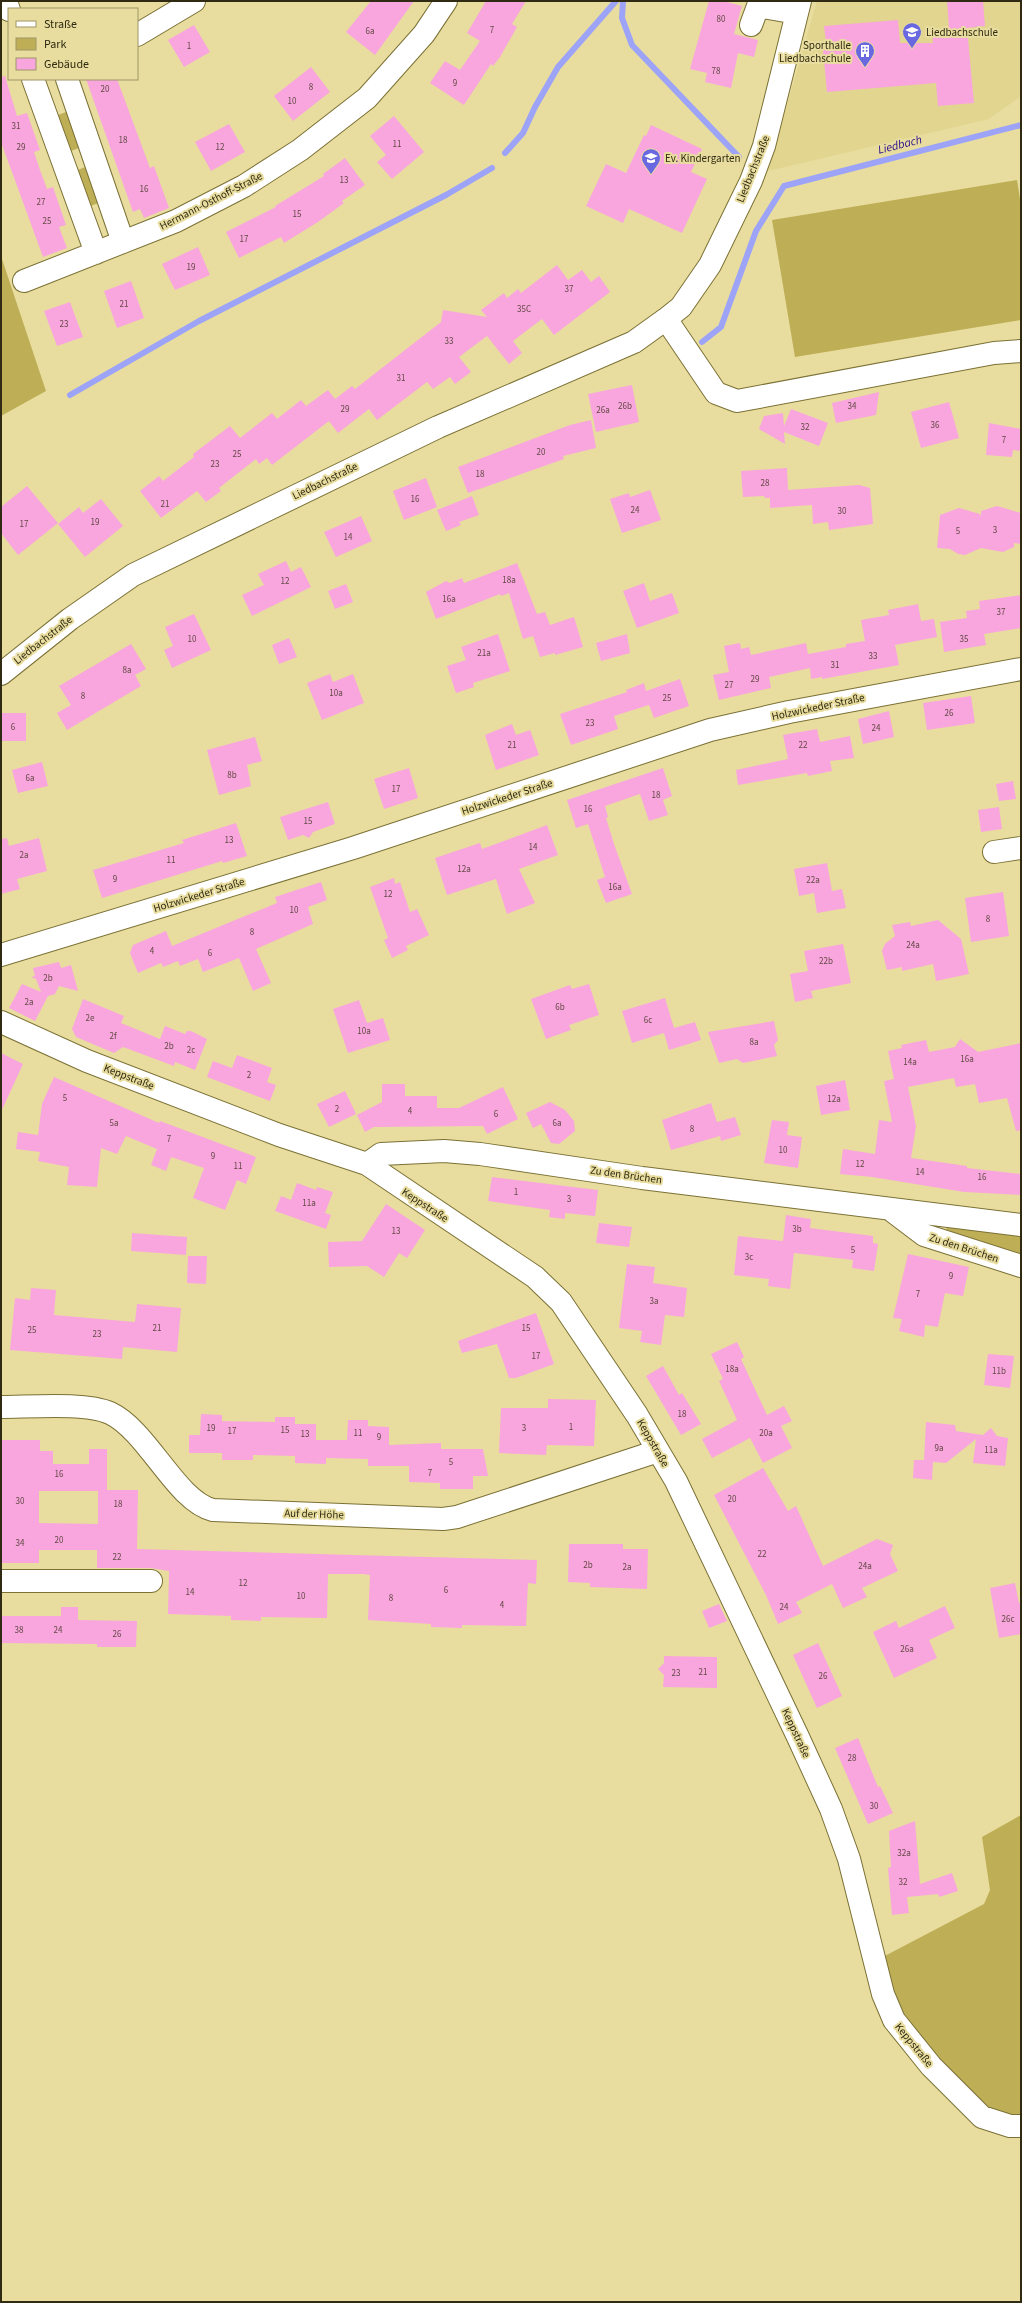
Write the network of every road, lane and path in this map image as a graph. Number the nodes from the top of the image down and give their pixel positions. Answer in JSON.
{"nodes":[{"id":1,"x":194,"y":1,"type":"edge"},
{"id":2,"x":446,"y":1,"type":"edge"},
{"id":3,"x":799,"y":7,"type":"edge"},
{"id":4,"x":751,"y":25,"type":"dead end"},
{"id":5,"x":138,"y":33,"type":"edge"},
{"id":6,"x":33,"y":80,"type":"edge"},
{"id":7,"x":67,"y":80,"type":"edge"},
{"id":8,"x":123,"y":242,"type":"junction"},
{"id":9,"x":96,"y":253,"type":"junction"},
{"id":10,"x":24,"y":281,"type":"dead end"},
{"id":11,"x":666,"y":320,"type":"junction"},
{"id":12,"x":1021,"y":351,"type":"edge"},
{"id":13,"x":1021,"y":669,"type":"edge"},
{"id":14,"x":1,"y":674,"type":"edge"},
{"id":15,"x":1021,"y":848,"type":"edge"},
{"id":16,"x":994,"y":852,"type":"dead end"},
{"id":17,"x":1,"y":955,"type":"edge"},
{"id":18,"x":1,"y":1022,"type":"edge"},
{"id":19,"x":367,"y":1164,"type":"junction"},
{"id":20,"x":890,"y":1209,"type":"junction"},
{"id":21,"x":1021,"y":1225,"type":"edge"},
{"id":22,"x":1021,"y":1266,"type":"edge"},
{"id":23,"x":1,"y":1407,"type":"edge"},
{"id":24,"x":658,"y":1450,"type":"junction"},
{"id":25,"x":1,"y":1581,"type":"edge"},
{"id":26,"x":151,"y":1581,"type":"dead end"},
{"id":27,"x":1021,"y":2126,"type":"edge"}],
"edges":[{"from":1,"to":5,"type":"street"},
{"from":2,"to":8,"type":"street","name":"Hermann-Osthoff-Straße"},
{"from":3,"to":4,"type":"street"},
{"from":3,"to":11,"type":"street","name":"Liedbachstraße"},
{"from":6,"to":9,"type":"street"},
{"from":7,"to":8,"type":"street"},
{"from":8,"to":9,"type":"street","name":"Hermann-Osthoff-Straße"},
{"from":9,"to":10,"type":"street","name":"Hermann-Osthoff-Straße"},
{"from":11,"to":12,"type":"street"},
{"from":11,"to":14,"type":"street","name":"Liedbachstraße"},
{"from":13,"to":17,"type":"street","name":"Holzwickeder Straße"},
{"from":15,"to":16,"type":"street"},
{"from":18,"to":19,"type":"street","name":"Keppstraße"},
{"from":19,"to":20,"type":"street","name":"Zu den Brüchen"},
{"from":19,"to":24,"type":"street","name":"Keppstraße"},
{"from":20,"to":21,"type":"street","name":"Zu den Brüchen"},
{"from":20,"to":22,"type":"street","name":"Zu den Brüchen"},
{"from":23,"to":24,"type":"street","name":"Auf der Höhe"},
{"from":24,"to":27,"type":"street","name":"Keppstraße"},
{"from":25,"to":26,"type":"street"}]}
